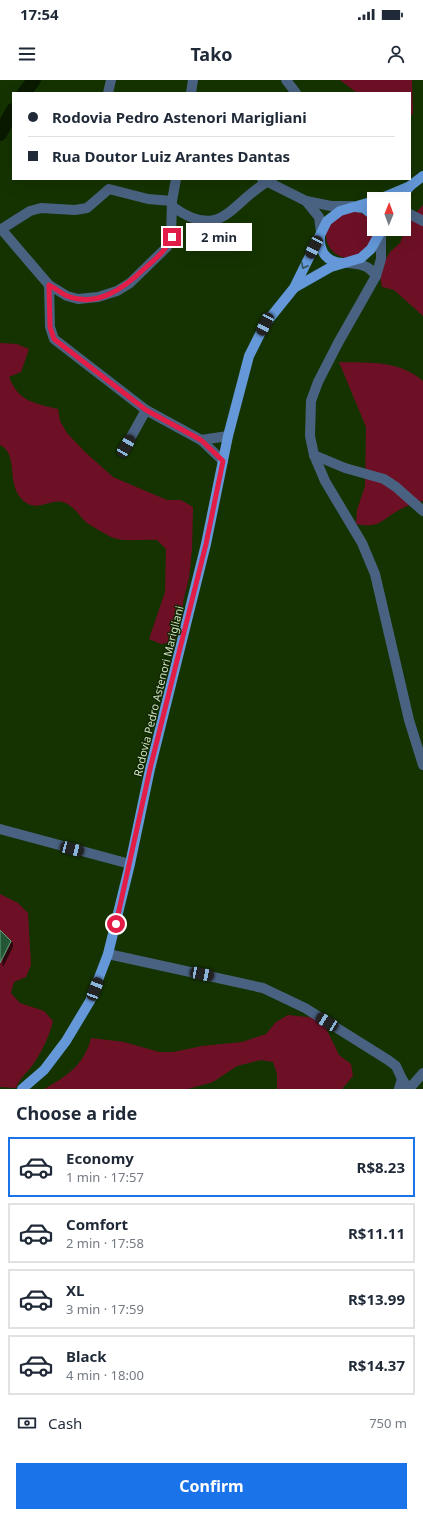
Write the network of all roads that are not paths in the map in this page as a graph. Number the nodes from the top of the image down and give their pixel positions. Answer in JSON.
{"nodes":[{"id":1,"x":111,"y":80,"type":"edge"},
{"id":2,"x":193,"y":80,"type":"edge"},
{"id":3,"x":286,"y":80,"type":"edge"},
{"id":4,"x":108,"y":92,"type":"edge"},
{"id":5,"x":191,"y":92,"type":"edge"},
{"id":6,"x":295,"y":92,"type":"edge"},
{"id":7,"x":423,"y":176,"type":"edge"},
{"id":8,"x":176,"y":180,"type":"edge"},
{"id":9,"x":267,"y":180,"type":"edge"},
{"id":10,"x":410,"y":186,"type":"junction"},
{"id":11,"x":396,"y":192,"type":"edge"},
{"id":12,"x":405,"y":192,"type":"edge"},
{"id":13,"x":306,"y":201,"type":"junction"},
{"id":14,"x":367,"y":203,"type":"edge"},
{"id":15,"x":173,"y":204,"type":"junction"},
{"id":16,"x":353,"y":206,"type":"junction"},
{"id":17,"x":367,"y":210,"type":"edge"},
{"id":18,"x":411,"y":214,"type":"edge"},
{"id":19,"x":423,"y":221,"type":"edge"},
{"id":20,"x":1,"y":230,"type":"edge"},
{"id":21,"x":321,"y":232,"type":"junction"},
{"id":22,"x":378,"y":236,"type":"edge"},
{"id":23,"x":381,"y":236,"type":"edge"},
{"id":24,"x":348,"y":262,"type":"junction"},
{"id":25,"x":376,"y":276,"type":"junction"},
{"id":26,"x":49,"y":285,"type":"junction"},
{"id":27,"x":294,"y":288,"type":"junction"},
{"id":28,"x":146,"y":410,"type":"junction"},
{"id":29,"x":228,"y":436,"type":"junction"},
{"id":30,"x":201,"y":440,"type":"junction"},
{"id":31,"x":126,"y":446,"type":"dead end"},
{"id":32,"x":314,"y":455,"type":"junction"},
{"id":33,"x":223,"y":461,"type":"junction"},
{"id":34,"x":423,"y":511,"type":"edge"},
{"id":35,"x":423,"y":765,"type":"edge"},
{"id":36,"x":0,"y":829,"type":"edge"},
{"id":37,"x":130,"y":864,"type":"junction"},
{"id":38,"x":108,"y":954,"type":"junction"},
{"id":39,"x":423,"y":1073,"type":"edge"},
{"id":40,"x":400,"y":1084,"type":"edge"},
{"id":41,"x":22,"y":1089,"type":"edge"}],
"edges":[{"from":1,"to":4,"type":"street"},
{"from":2,"to":5,"type":"street"},
{"from":3,"to":6,"type":"street"},
{"from":7,"to":10,"type":"main road"},
{"from":8,"to":15,"type":"street"},
{"from":9,"to":13,"type":"street"},
{"from":9,"to":15,"type":"street"},
{"from":10,"to":11,"type":"main road"},
{"from":10,"to":12,"type":"main road"},
{"from":13,"to":16,"type":"street"},
{"from":13,"to":21,"type":"street"},
{"from":14,"to":16,"type":"main road","name":"Rodovia Pedro Astenori Marigliani"},
{"from":15,"to":20,"type":"street"},
{"from":15,"to":26,"type":"street"},
{"from":16,"to":17,"type":"main road"},
{"from":16,"to":21,"type":"main road","name":"Rodovia Pedro Astenori Marigliani"},
{"from":18,"to":19,"type":"street"},
{"from":20,"to":26,"type":"street"},
{"from":21,"to":24,"type":"main road"},
{"from":21,"to":27,"type":"main road","name":"Rodovia Pedro Astenori Marigliani","one_way":true},
{"from":22,"to":24,"type":"main road","name":"Rodovia Pedro Astenori Marigliani"},
{"from":23,"to":25,"type":"street"},
{"from":24,"to":25,"type":"street"},
{"from":24,"to":27,"type":"main road","name":"Rodovia Pedro Astenori Marigliani"},
{"from":25,"to":32,"type":"street"},
{"from":26,"to":28,"type":"street"},
{"from":27,"to":29,"type":"main road","name":"Rodovia Pedro Astenori Marigliani"},
{"from":28,"to":30,"type":"street"},
{"from":28,"to":31,"type":"street"},
{"from":29,"to":30,"type":"street"},
{"from":29,"to":33,"type":"main road","name":"Rodovia Pedro Astenori Marigliani"},
{"from":30,"to":33,"type":"street"},
{"from":32,"to":34,"type":"street"},
{"from":32,"to":35,"type":"street"},
{"from":33,"to":37,"type":"main road","name":"Rodovia Pedro Astenori Marigliani"},
{"from":36,"to":37,"type":"street"},
{"from":37,"to":38,"type":"main road","name":"Rodovia Pedro Astenori Marigliani"},
{"from":38,"to":40,"type":"street"},
{"from":38,"to":41,"type":"main road","name":"Rodovia Pedro Astenori Marigliani"},
{"from":39,"to":40,"type":"street"}]}
